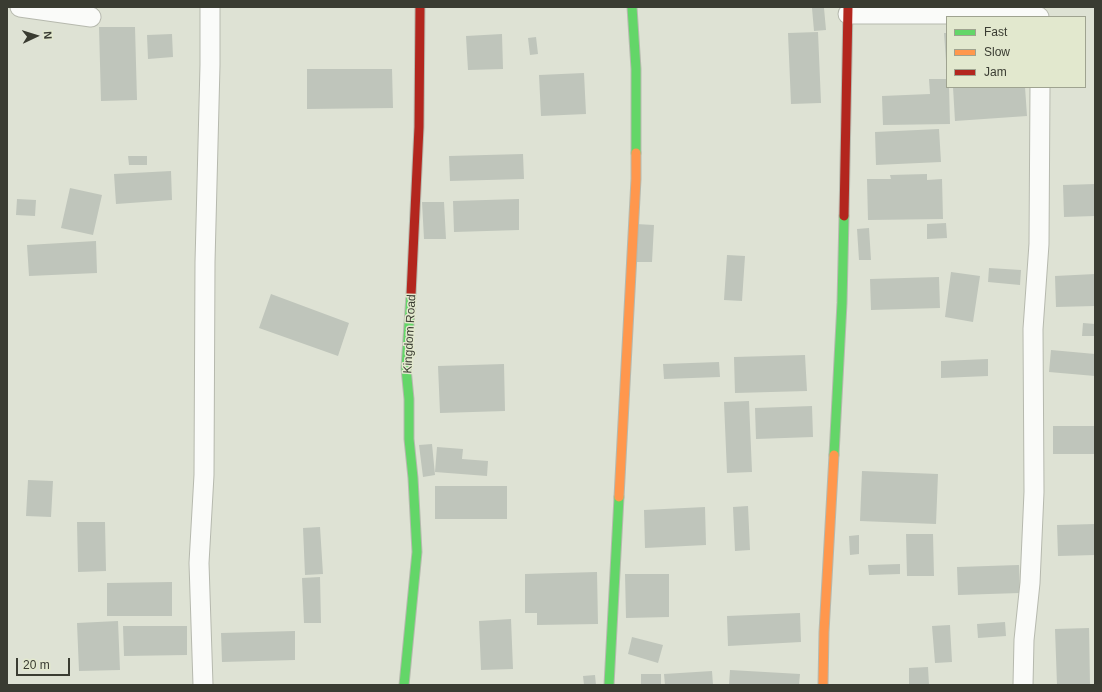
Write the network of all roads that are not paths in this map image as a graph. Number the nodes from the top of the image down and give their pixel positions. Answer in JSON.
{"nodes":[{"id":1,"x":20,"y":7,"type":"edge"},
{"id":2,"x":210,"y":7,"type":"edge"},
{"id":3,"x":420,"y":7,"type":"edge"},
{"id":4,"x":632,"y":7,"type":"edge"},
{"id":5,"x":848,"y":11,"type":"edge"},
{"id":6,"x":1029,"y":16,"type":"edge"},
{"id":7,"x":91,"y":17,"type":"dead end"},
{"id":8,"x":1040,"y":88,"type":"edge"},
{"id":9,"x":203,"y":685,"type":"edge"},
{"id":10,"x":404,"y":685,"type":"edge"},
{"id":11,"x":609,"y":685,"type":"edge"},
{"id":12,"x":823,"y":685,"type":"edge"},
{"id":13,"x":1023,"y":685,"type":"edge"}],
"edges":[{"from":1,"to":7,"type":"street"},
{"from":2,"to":9,"type":"street"},
{"from":3,"to":10,"type":"street","name":"Kingdom Road"},
{"from":4,"to":11,"type":"street"},
{"from":5,"to":6,"type":"street"},
{"from":5,"to":12,"type":"street"},
{"from":8,"to":13,"type":"street"}]}
